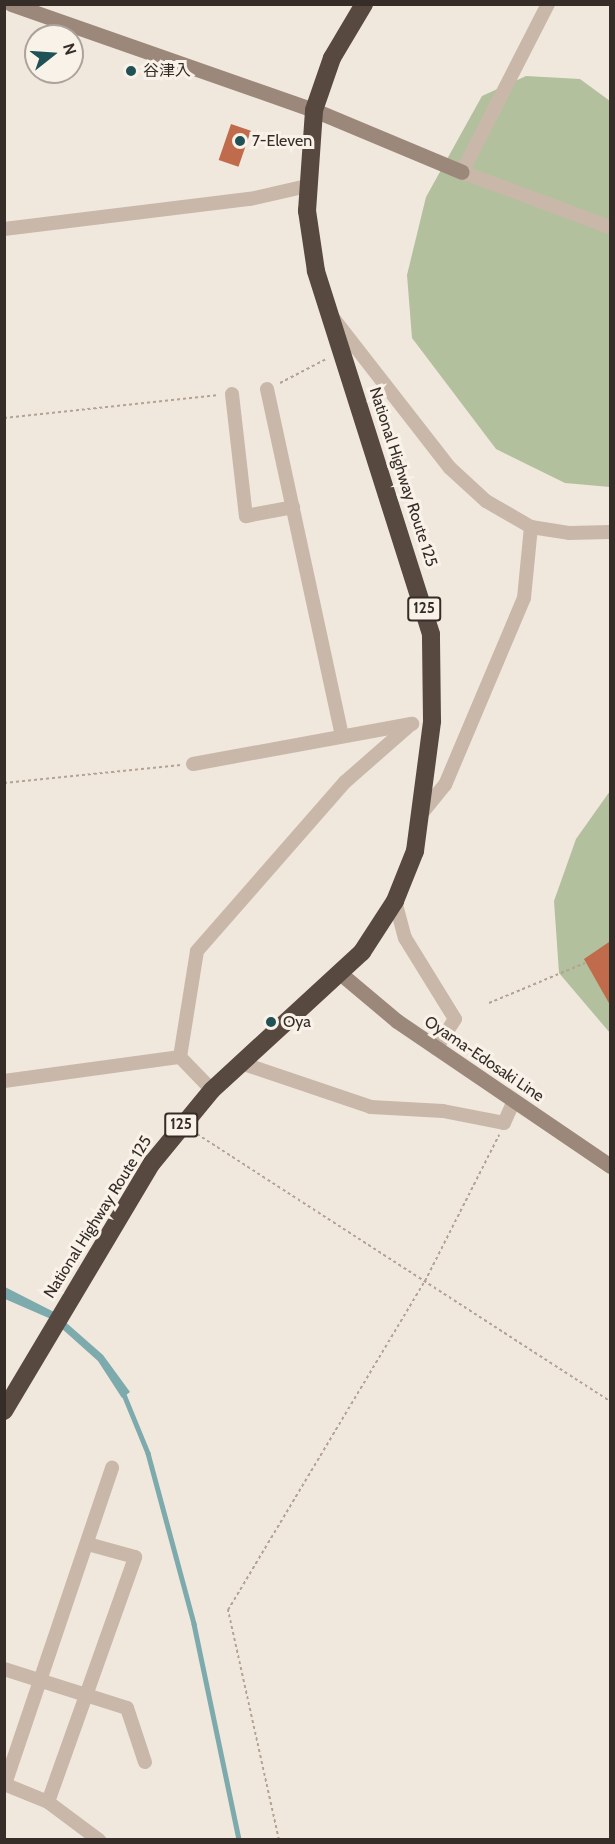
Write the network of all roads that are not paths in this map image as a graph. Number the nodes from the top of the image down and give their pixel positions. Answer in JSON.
{"nodes":[{"id":1,"x":11,"y":4,"type":"edge"},
{"id":2,"x":364,"y":4,"type":"edge"},
{"id":3,"x":548,"y":4,"type":"edge"},
{"id":4,"x":314,"y":110,"type":"junction"},
{"id":5,"x":462,"y":172,"type":"junction"},
{"id":6,"x":307,"y":186,"type":"junction"},
{"id":7,"x":610,"y":227,"type":"edge"},
{"id":8,"x":4,"y":229,"type":"edge"},
{"id":9,"x":328,"y":313,"type":"junction"},
{"id":10,"x":267,"y":389,"type":"road end"},
{"id":11,"x":232,"y":394,"type":"road end"},
{"id":12,"x":292,"y":507,"type":"junction"},
{"id":13,"x":531,"y":527,"type":"junction"},
{"id":14,"x":610,"y":532,"type":"edge"},
{"id":15,"x":432,"y":721,"type":"junction"},
{"id":16,"x":411,"y":724,"type":"junction"},
{"id":17,"x":342,"y":735,"type":"junction"},
{"id":18,"x":193,"y":764,"type":"road end"},
{"id":19,"x":422,"y":813,"type":"junction"},
{"id":20,"x":395,"y":901,"type":"junction"},
{"id":21,"x":341,"y":974,"type":"junction"},
{"id":22,"x":436,"y":1048,"type":"junction"},
{"id":23,"x":180,"y":1057,"type":"junction"},
{"id":24,"x":241,"y":1063,"type":"junction"},
{"id":25,"x":4,"y":1081,"type":"edge"},
{"id":26,"x":212,"y":1090,"type":"junction"},
{"id":27,"x":514,"y":1101,"type":"junction"},
{"id":28,"x":610,"y":1167,"type":"edge"},
{"id":29,"x":4,"y":1411,"type":"edge"},
{"id":30,"x":112,"y":1468,"type":"dead end"},
{"id":31,"x":88,"y":1544,"type":"junction"},
{"id":32,"x":4,"y":1669,"type":"edge"},
{"id":33,"x":43,"y":1681,"type":"junction"},
{"id":34,"x":86,"y":1696,"type":"junction"},
{"id":35,"x":145,"y":1761,"type":"dead end"},
{"id":36,"x":5,"y":1784,"type":"edge"},
{"id":37,"x":48,"y":1802,"type":"junction"},
{"id":38,"x":99,"y":1839,"type":"edge"}],
"edges":[{"from":1,"to":4,"type":"street"},
{"from":2,"to":4,"type":"highway","name":"National Highway Route 125","number":"125"},
{"from":3,"to":5,"type":"street"},
{"from":4,"to":5,"type":"street"},
{"from":4,"to":6,"type":"highway","name":"National Highway Route 125","number":"125"},
{"from":5,"to":7,"type":"street"},
{"from":6,"to":8,"type":"street"},
{"from":6,"to":9,"type":"highway","name":"National Highway Route 125","number":"125"},
{"from":9,"to":13,"type":"street"},
{"from":9,"to":15,"type":"highway","name":"National Highway Route 125","number":"125"},
{"from":10,"to":12,"type":"street"},
{"from":11,"to":12,"type":"street"},
{"from":12,"to":17,"type":"street"},
{"from":13,"to":14,"type":"street"},
{"from":13,"to":19,"type":"street"},
{"from":15,"to":16,"type":"street"},
{"from":15,"to":19,"type":"highway","name":"National Highway Route 125","number":"125"},
{"from":16,"to":17,"type":"street"},
{"from":16,"to":23,"type":"street"},
{"from":17,"to":18,"type":"street"},
{"from":19,"to":20,"type":"highway","name":"National Highway Route 125","number":"125"},
{"from":20,"to":21,"type":"highway","name":"National Highway Route 125","number":"125"},
{"from":20,"to":22,"type":"street"},
{"from":21,"to":22,"type":"street","name":"Oyama-Edosaki Line"},
{"from":21,"to":24,"type":"highway","name":"National Highway Route 125","number":"125"},
{"from":22,"to":27,"type":"street","name":"Oyama-Edosaki Line"},
{"from":23,"to":25,"type":"street"},
{"from":23,"to":26,"type":"street"},
{"from":24,"to":26,"type":"highway","name":"National Highway Route 125","number":"125"},
{"from":24,"to":27,"type":"street"},
{"from":26,"to":29,"type":"highway","name":"National Highway Route 125","number":"125"},
{"from":27,"to":28,"type":"street","name":"Oyama-Edosaki Line"},
{"from":30,"to":31,"type":"street"},
{"from":31,"to":33,"type":"street"},
{"from":31,"to":34,"type":"street"},
{"from":32,"to":33,"type":"street"},
{"from":33,"to":34,"type":"street"},
{"from":33,"to":36,"type":"street"},
{"from":34,"to":35,"type":"street"},
{"from":34,"to":37,"type":"street"},
{"from":36,"to":37,"type":"street"},
{"from":37,"to":38,"type":"street"}]}
